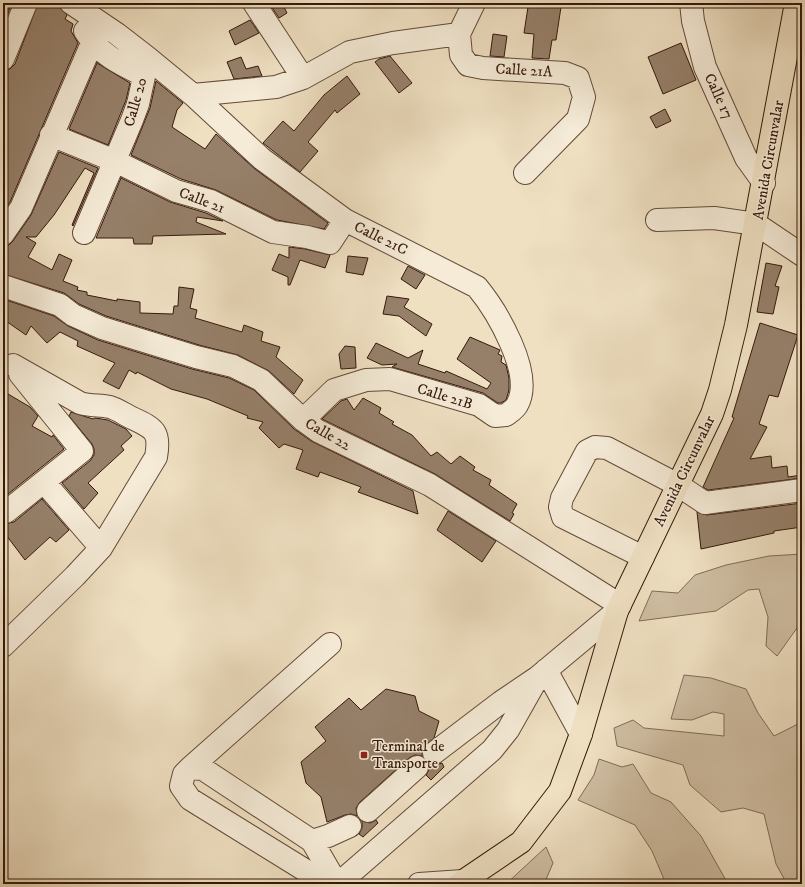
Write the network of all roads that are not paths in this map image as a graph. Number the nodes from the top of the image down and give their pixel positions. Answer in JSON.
{"nodes":[{"id":1,"x":26,"y":3,"type":"edge"},
{"id":2,"x":254,"y":3,"type":"edge"},
{"id":3,"x":474,"y":3,"type":"edge"},
{"id":4,"x":691,"y":3,"type":"edge"},
{"id":5,"x":796,"y":3,"type":"edge"},
{"id":6,"x":72,"y":4,"type":"edge"},
{"id":7,"x":459,"y":34,"type":"junction"},
{"id":8,"x":92,"y":43,"type":"junction"},
{"id":9,"x":3,"y":59,"type":"edge"},
{"id":10,"x":146,"y":67,"type":"junction"},
{"id":11,"x":303,"y":78,"type":"junction"},
{"id":12,"x":193,"y":95,"type":"junction"},
{"id":13,"x":51,"y":135,"type":"junction"},
{"id":14,"x":115,"y":161,"type":"junction"},
{"id":15,"x":525,"y":173,"type":"dead end"},
{"id":16,"x":764,"y":183,"type":"junction"},
{"id":17,"x":345,"y":220,"type":"junction"},
{"id":18,"x":657,"y":220,"type":"dead end"},
{"id":19,"x":756,"y":224,"type":"junction"},
{"id":20,"x":84,"y":233,"type":"dead end"},
{"id":21,"x":3,"y":234,"type":"edge"},
{"id":22,"x":802,"y":255,"type":"edge"},
{"id":23,"x":3,"y":286,"type":"edge"},
{"id":24,"x":8,"y":360,"type":"edge"},
{"id":25,"x":517,"y":405,"type":"joint"},
{"id":26,"x":303,"y":420,"type":"junction"},
{"id":27,"x":44,"y":482,"type":"junction"},
{"id":28,"x":678,"y":485,"type":"junction"},
{"id":29,"x":802,"y":490,"type":"edge"},
{"id":30,"x":6,"y":512,"type":"dead end"},
{"id":31,"x":101,"y":548,"type":"junction"},
{"id":32,"x":643,"y":557,"type":"junction"},
{"id":33,"x":619,"y":608,"type":"junction"},
{"id":34,"x":330,"y":644,"type":"dead end"},
{"id":35,"x":3,"y":646,"type":"edge"},
{"id":36,"x":542,"y":674,"type":"junction"},
{"id":37,"x":581,"y":734,"type":"junction"},
{"id":38,"x":190,"y":768,"type":"junction"},
{"id":39,"x":368,"y":811,"type":"dead end"},
{"id":40,"x":350,"y":826,"type":"dead end"},
{"id":41,"x":312,"y":841,"type":"junction"},
{"id":42,"x":461,"y":883,"type":"edge"},
{"id":43,"x":336,"y":884,"type":"edge"},
{"id":44,"x":419,"y":884,"type":"edge"}],
"edges":[{"from":1,"to":9,"type":"street"},
{"from":2,"to":11,"type":"street"},
{"from":3,"to":7,"type":"street"},
{"from":4,"to":16,"type":"street","name":"Calle 17"},
{"from":5,"to":16,"type":"main road","name":"Avenida Circunvalar"},
{"from":6,"to":8,"type":"street"},
{"from":6,"to":10,"type":"street","name":"Calle 20"},
{"from":7,"to":11,"type":"street"},
{"from":7,"to":15,"type":"street","name":"Calle 21A"},
{"from":8,"to":10,"type":"street"},
{"from":8,"to":13,"type":"street"},
{"from":10,"to":12,"type":"street","name":"Calle 21C"},
{"from":10,"to":14,"type":"street","name":"Calle 20"},
{"from":11,"to":12,"type":"street"},
{"from":12,"to":17,"type":"street","name":"Calle 21C"},
{"from":13,"to":14,"type":"street","name":"Calle 21"},
{"from":13,"to":21,"type":"street"},
{"from":14,"to":17,"type":"street","name":"Calle 21"},
{"from":14,"to":20,"type":"street","name":"Calle 20"},
{"from":16,"to":19,"type":"main road","name":"Avenida Circunvalar"},
{"from":17,"to":25,"type":"street","name":"Calle 21C"},
{"from":18,"to":19,"type":"street"},
{"from":19,"to":22,"type":"street"},
{"from":19,"to":28,"type":"main road","name":"Avenida Circunvalar"},
{"from":23,"to":26,"type":"street","name":"Calle 22"},
{"from":24,"to":27,"type":"street"},
{"from":24,"to":31,"type":"street"},
{"from":25,"to":26,"type":"street","name":"Calle 21B"},
{"from":26,"to":33,"type":"street","name":"Calle 22"},
{"from":27,"to":30,"type":"street"},
{"from":27,"to":31,"type":"street"},
{"from":28,"to":29,"type":"street"},
{"from":28,"to":32,"type":"main road","name":"Avenida Circunvalar"},
{"from":28,"to":32,"type":"street"},
{"from":31,"to":35,"type":"street"},
{"from":32,"to":33,"type":"main road","name":"Avenida Circunvalar"},
{"from":33,"to":36,"type":"street"},
{"from":33,"to":37,"type":"main road","name":"Avenida Circunvalar"},
{"from":34,"to":38,"type":"street"},
{"from":36,"to":37,"type":"street"},
{"from":36,"to":39,"type":"street"},
{"from":36,"to":43,"type":"street"},
{"from":37,"to":42,"type":"main road","name":"Avenida Circunvalar"},
{"from":38,"to":41,"type":"street"},
{"from":38,"to":43,"type":"street"},
{"from":40,"to":41,"type":"street"},
{"from":41,"to":43,"type":"street"},
{"from":42,"to":44,"type":"street"}]}
